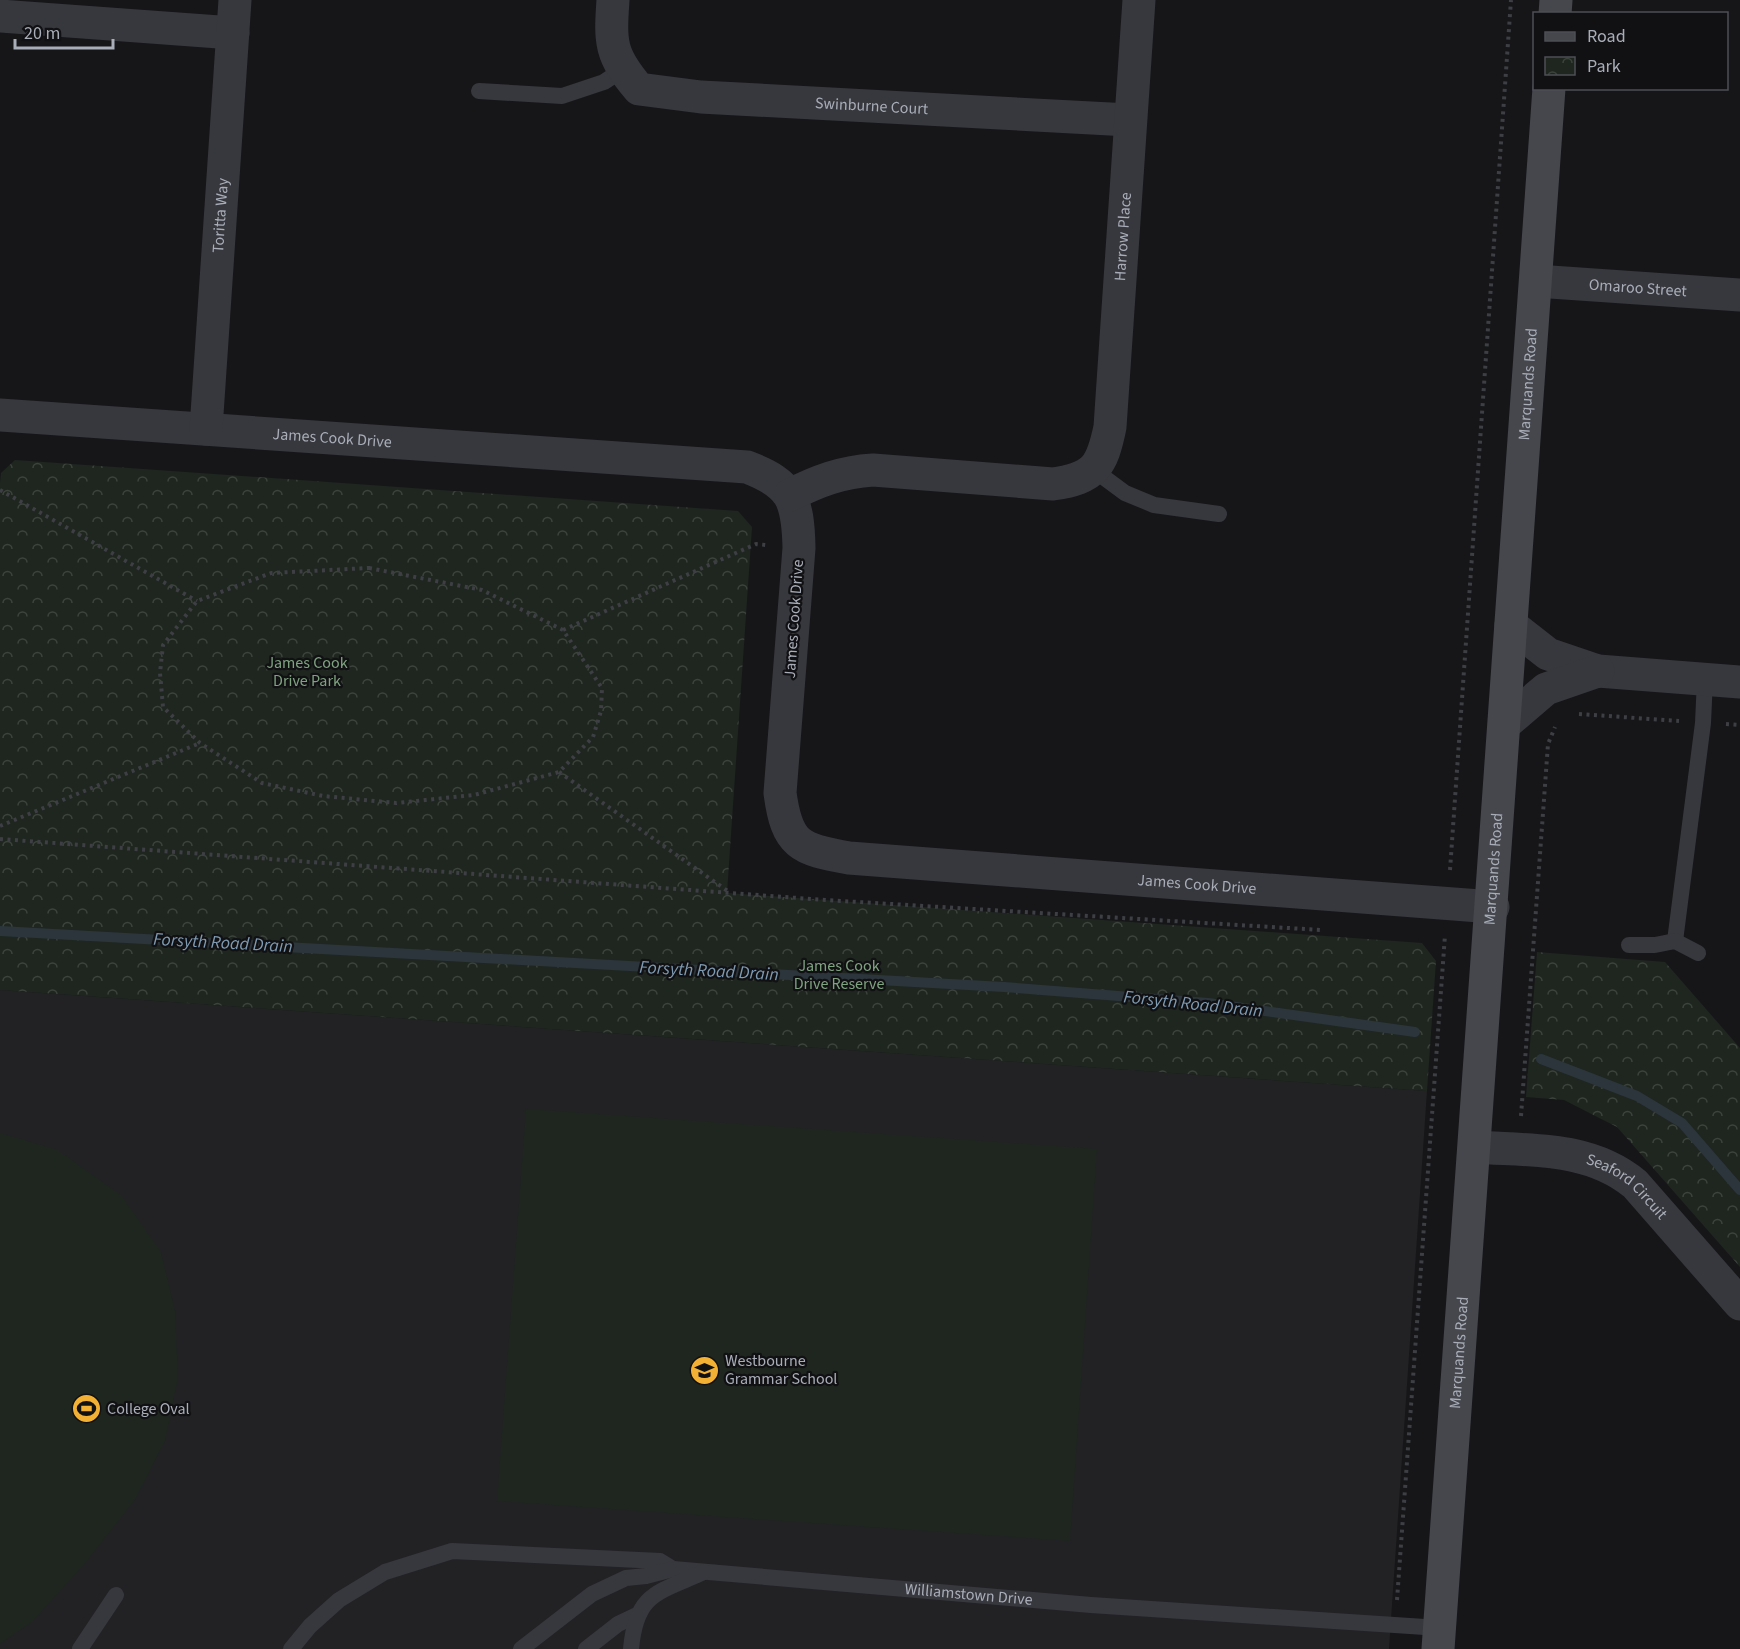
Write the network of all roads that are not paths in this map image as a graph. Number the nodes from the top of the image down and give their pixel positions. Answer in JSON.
{"nodes":[{"id":1,"x":235,"y":0,"type":"edge"},
{"id":2,"x":613,"y":0,"type":"edge"},
{"id":3,"x":1138,"y":0,"type":"edge"},
{"id":4,"x":0,"y":16,"type":"edge"},
{"id":5,"x":233,"y":33,"type":"junction"},
{"id":6,"x":622,"y":70,"type":"junction"},
{"id":7,"x":1549,"y":90,"type":"edge"},
{"id":8,"x":479,"y":91,"type":"dead end"},
{"id":9,"x":1129,"y":120,"type":"junction"},
{"id":10,"x":1536,"y":281,"type":"junction"},
{"id":11,"x":1740,"y":295,"type":"edge"},
{"id":12,"x":0,"y":415,"type":"edge"},
{"id":13,"x":206,"y":429,"type":"junction"},
{"id":14,"x":1094,"y":470,"type":"junction"},
{"id":15,"x":790,"y":495,"type":"junction"},
{"id":16,"x":1219,"y":514,"type":"dead end"},
{"id":17,"x":1512,"y":625,"type":"junction"},
{"id":18,"x":1598,"y":671,"type":"junction"},
{"id":19,"x":1705,"y":680,"type":"junction"},
{"id":20,"x":1740,"y":682,"type":"edge"},
{"id":21,"x":1505,"y":724,"type":"junction"},
{"id":22,"x":1493,"y":907,"type":"junction"},
{"id":23,"x":1675,"y":941,"type":"junction"},
{"id":24,"x":1629,"y":945,"type":"dead end"},
{"id":25,"x":1698,"y":953,"type":"dead end"},
{"id":26,"x":1475,"y":1147,"type":"junction"},
{"id":27,"x":1740,"y":1304,"type":"edge"},
{"id":28,"x":673,"y":1569,"type":"junction"},
{"id":29,"x":707,"y":1570,"type":"junction"},
{"id":30,"x":116,"y":1595,"type":"dead end"},
{"id":31,"x":638,"y":1615,"type":"junction"},
{"id":32,"x":1439,"y":1639,"type":"edge"},
{"id":33,"x":80,"y":1649,"type":"edge"},
{"id":34,"x":291,"y":1649,"type":"edge"},
{"id":35,"x":521,"y":1649,"type":"edge"},
{"id":36,"x":586,"y":1649,"type":"edge"},
{"id":37,"x":631,"y":1649,"type":"edge"}],
"edges":[{"from":1,"to":5,"type":"street","name":"Toritta Way"},
{"from":2,"to":6,"type":"street","name":"Swinburne Court"},
{"from":3,"to":9,"type":"street","name":"Harrow Place"},
{"from":4,"to":5,"type":"street"},
{"from":5,"to":13,"type":"street","name":"Toritta Way"},
{"from":6,"to":8,"type":"lane"},
{"from":6,"to":9,"type":"street","name":"Swinburne Court"},
{"from":7,"to":10,"type":"street","name":"Marquands Road"},
{"from":9,"to":14,"type":"street","name":"Harrow Place"},
{"from":10,"to":11,"type":"street","name":"Omaroo Street"},
{"from":10,"to":17,"type":"street","name":"Marquands Road"},
{"from":12,"to":13,"type":"street","name":"James Cook Drive"},
{"from":13,"to":15,"type":"street","name":"James Cook Drive"},
{"from":14,"to":15,"type":"street"},
{"from":14,"to":16,"type":"lane"},
{"from":15,"to":22,"type":"street","name":"James Cook Drive"},
{"from":17,"to":18,"type":"street"},
{"from":17,"to":21,"type":"street","name":"Marquands Road"},
{"from":18,"to":19,"type":"street"},
{"from":18,"to":21,"type":"street"},
{"from":19,"to":20,"type":"street"},
{"from":19,"to":23,"type":"lane"},
{"from":21,"to":22,"type":"street","name":"Marquands Road"},
{"from":22,"to":26,"type":"street","name":"Marquands Road"},
{"from":23,"to":24,"type":"lane"},
{"from":23,"to":25,"type":"lane"},
{"from":26,"to":27,"type":"street","name":"Seaford Circuit"},
{"from":26,"to":32,"type":"street","name":"Marquands Road"},
{"from":28,"to":29,"type":"lane","name":"Williamstown Drive"},
{"from":28,"to":34,"type":"lane"},
{"from":28,"to":35,"type":"lane","name":"Williamstown Drive"},
{"from":29,"to":31,"type":"lane"},
{"from":29,"to":32,"type":"lane","name":"Williamstown Drive"},
{"from":30,"to":33,"type":"lane"},
{"from":31,"to":36,"type":"lane"},
{"from":31,"to":37,"type":"lane"}]}
